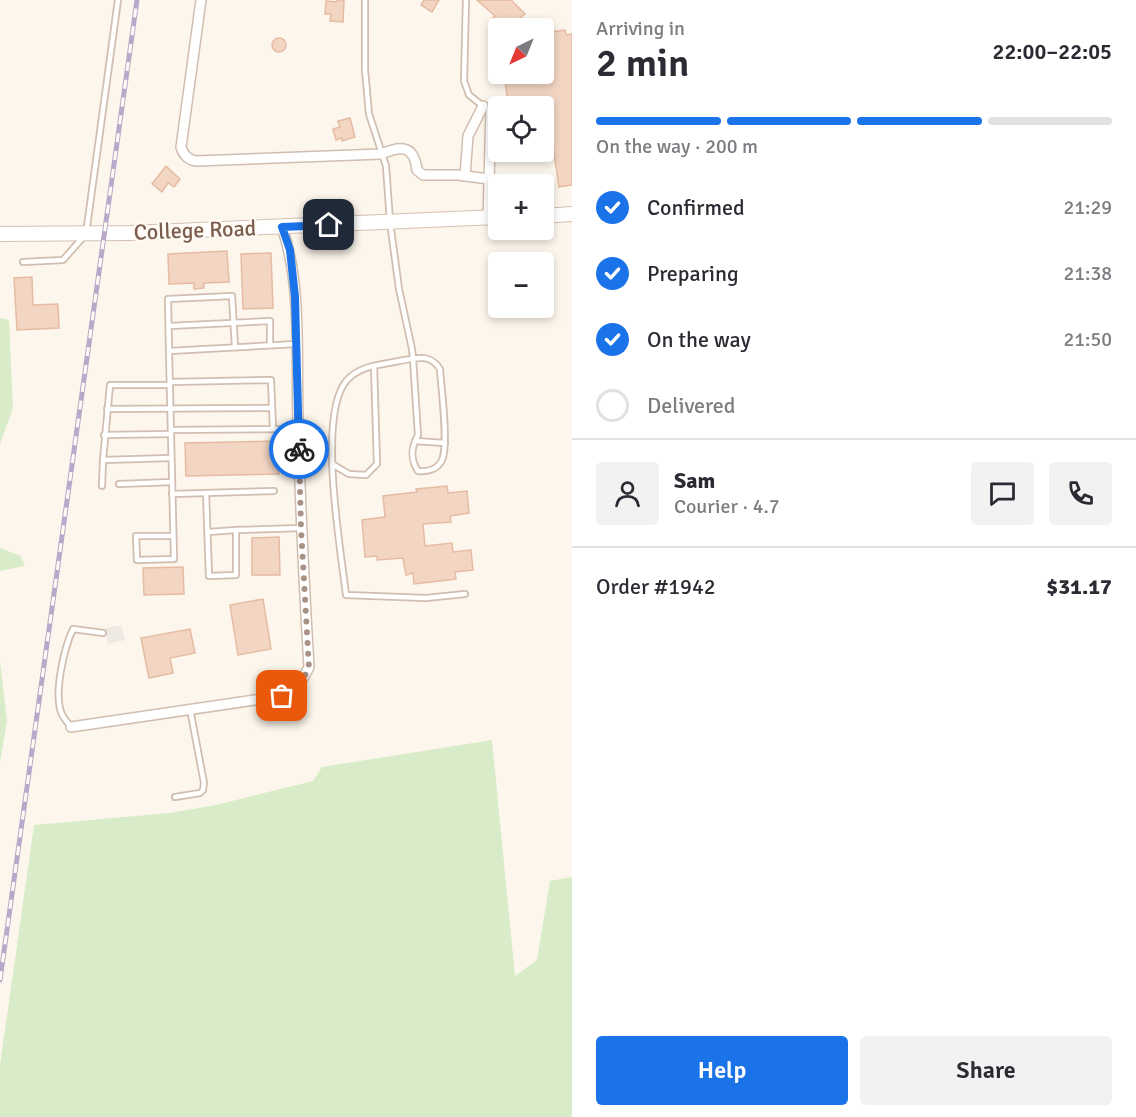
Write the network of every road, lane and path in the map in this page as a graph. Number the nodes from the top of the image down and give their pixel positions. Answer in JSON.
{"nodes":[{"id":1,"x":118,"y":0,"type":"edge"},
{"id":2,"x":201,"y":0,"type":"edge"},
{"id":3,"x":364,"y":0,"type":"edge"},
{"id":4,"x":466,"y":0,"type":"edge"},
{"id":5,"x":487,"y":108,"type":"junction"},
{"id":6,"x":381,"y":154,"type":"junction"},
{"id":7,"x":489,"y":174,"type":"edge"},
{"id":8,"x":465,"y":176,"type":"junction"},
{"id":9,"x":488,"y":178,"type":"edge"},
{"id":10,"x":572,"y":214,"type":"edge"},
{"id":11,"x":554,"y":215,"type":"edge"},
{"id":12,"x":488,"y":218,"type":"edge"},
{"id":13,"x":390,"y":222,"type":"junction"},
{"id":14,"x":282,"y":227,"type":"junction"},
{"id":15,"x":0,"y":234,"type":"edge"},
{"id":16,"x":86,"y":234,"type":"junction"},
{"id":17,"x":23,"y":262,"type":"dead end"},
{"id":18,"x":233,"y":323,"type":"junction"},
{"id":19,"x":169,"y":326,"type":"junction"},
{"id":20,"x":296,"y":344,"type":"junction"},
{"id":21,"x":270,"y":345,"type":"junction"},
{"id":22,"x":234,"y":348,"type":"junction"},
{"id":23,"x":170,"y":351,"type":"junction"},
{"id":24,"x":413,"y":359,"type":"junction"},
{"id":25,"x":374,"y":366,"type":"junction"},
{"id":26,"x":170,"y":384,"type":"junction"},
{"id":27,"x":272,"y":408,"type":"junction"},
{"id":28,"x":107,"y":409,"type":"junction"},
{"id":29,"x":170,"y":409,"type":"junction"},
{"id":30,"x":273,"y":429,"type":"junction"},
{"id":31,"x":298,"y":429,"type":"junction"},
{"id":32,"x":171,"y":432,"type":"junction"},
{"id":33,"x":104,"y":435,"type":"junction"},
{"id":34,"x":415,"y":441,"type":"junction"},
{"id":35,"x":445,"y":443,"type":"junction"},
{"id":36,"x":171,"y":458,"type":"junction"},
{"id":37,"x":103,"y":460,"type":"junction"},
{"id":38,"x":332,"y":464,"type":"junction"},
{"id":39,"x":172,"y":482,"type":"junction"},
{"id":40,"x":119,"y":484,"type":"dead end"},
{"id":41,"x":102,"y":486,"type":"dead end"},
{"id":42,"x":273,"y":491,"type":"dead end"},
{"id":43,"x":206,"y":493,"type":"junction"},
{"id":44,"x":172,"y":494,"type":"junction"},
{"id":45,"x":301,"y":528,"type":"junction"},
{"id":46,"x":236,"y":530,"type":"junction"},
{"id":47,"x":208,"y":532,"type":"junction"},
{"id":48,"x":173,"y":536,"type":"junction"},
{"id":49,"x":465,"y":594,"type":"dead end"},
{"id":50,"x":103,"y":633,"type":"dead end"},
{"id":51,"x":190,"y":709,"type":"junction"},
{"id":52,"x":71,"y":727,"type":"joint"},
{"id":53,"x":175,"y":797,"type":"dead end"}],
"edges":[{"from":1,"to":16,"type":"lane"},
{"from":2,"to":6,"type":"street"},
{"from":3,"to":6,"type":"lane"},
{"from":4,"to":5,"type":"lane"},
{"from":5,"to":7,"type":"street"},
{"from":5,"to":8,"type":"street"},
{"from":6,"to":8,"type":"street"},
{"from":6,"to":13,"type":"lane"},
{"from":8,"to":9,"type":"street"},
{"from":10,"to":11,"type":"street"},
{"from":12,"to":13,"type":"street","name":"College Road"},
{"from":13,"to":14,"type":"street","name":"College Road"},
{"from":13,"to":24,"type":"lane"},
{"from":14,"to":16,"type":"street","name":"College Road"},
{"from":14,"to":20,"type":"street"},
{"from":15,"to":16,"type":"street","name":"College Road"},
{"from":16,"to":17,"type":"lane"},
{"from":18,"to":19,"type":"lane"},
{"from":18,"to":19,"type":"lane"},
{"from":18,"to":21,"type":"lane"},
{"from":18,"to":22,"type":"lane"},
{"from":19,"to":23,"type":"lane"},
{"from":20,"to":21,"type":"lane"},
{"from":20,"to":31,"type":"street"},
{"from":21,"to":22,"type":"lane"},
{"from":22,"to":23,"type":"lane"},
{"from":23,"to":26,"type":"lane"},
{"from":24,"to":25,"type":"lane"},
{"from":24,"to":34,"type":"lane"},
{"from":24,"to":35,"type":"lane"},
{"from":25,"to":38,"type":"lane"},
{"from":25,"to":38,"type":"lane"},
{"from":26,"to":27,"type":"lane"},
{"from":26,"to":28,"type":"lane"},
{"from":26,"to":29,"type":"lane"},
{"from":27,"to":29,"type":"lane"},
{"from":27,"to":30,"type":"lane"},
{"from":28,"to":29,"type":"lane"},
{"from":28,"to":33,"type":"lane"},
{"from":29,"to":32,"type":"lane"},
{"from":30,"to":31,"type":"lane"},
{"from":30,"to":32,"type":"lane"},
{"from":31,"to":45,"type":"street"},
{"from":32,"to":33,"type":"lane"},
{"from":32,"to":36,"type":"lane"},
{"from":33,"to":37,"type":"lane"},
{"from":34,"to":35,"type":"lane"},
{"from":34,"to":35,"type":"lane"},
{"from":36,"to":37,"type":"lane"},
{"from":36,"to":39,"type":"lane"},
{"from":37,"to":41,"type":"lane"},
{"from":38,"to":49,"type":"lane"},
{"from":39,"to":40,"type":"lane"},
{"from":39,"to":44,"type":"lane"},
{"from":42,"to":43,"type":"lane"},
{"from":43,"to":44,"type":"lane"},
{"from":43,"to":47,"type":"lane"},
{"from":44,"to":48,"type":"lane"},
{"from":45,"to":46,"type":"lane"},
{"from":45,"to":51,"type":"street"},
{"from":46,"to":47,"type":"lane"},
{"from":46,"to":47,"type":"lane"},
{"from":48,"to":48,"type":"lane"},
{"from":50,"to":52,"type":"lane"},
{"from":51,"to":52,"type":"street"},
{"from":51,"to":53,"type":"lane"}]}
